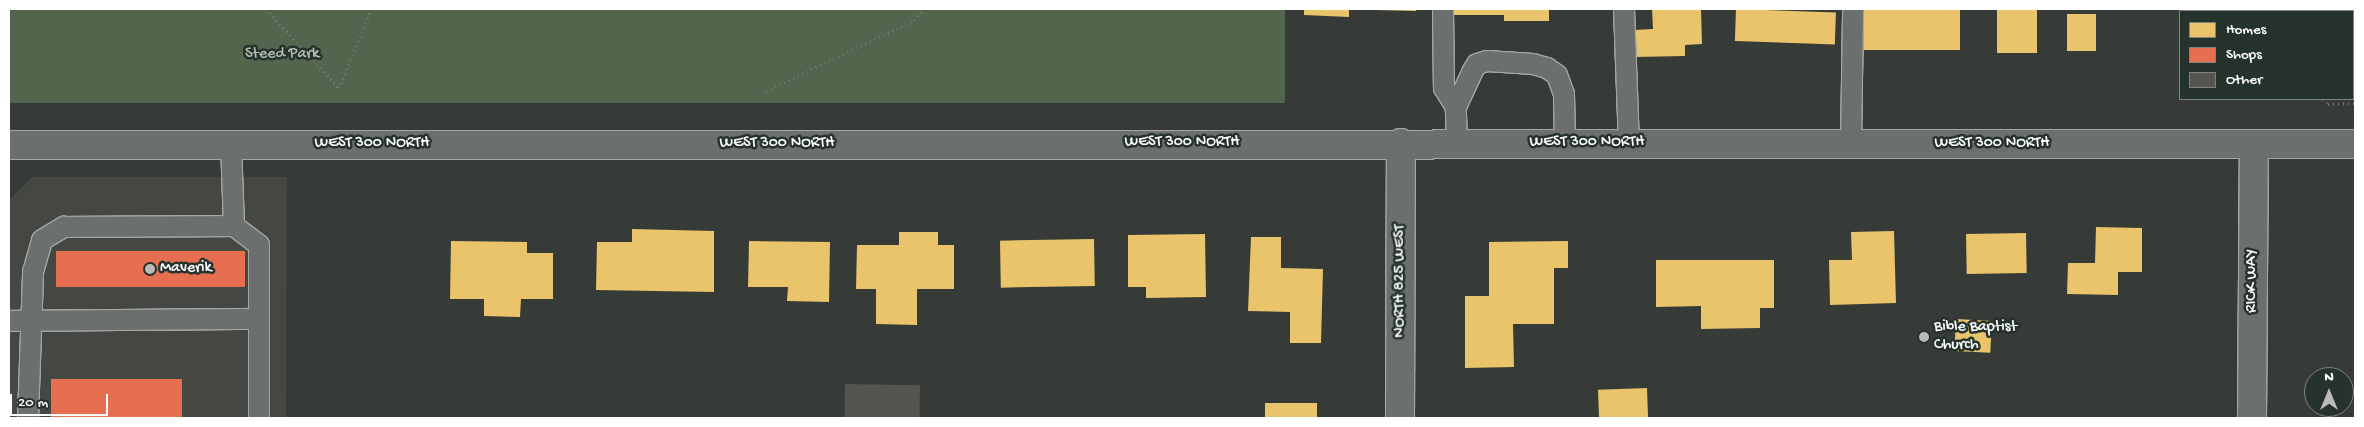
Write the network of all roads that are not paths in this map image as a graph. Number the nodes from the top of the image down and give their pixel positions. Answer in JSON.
{"nodes":[{"id":1,"x":1443,"y":9,"type":"edge"},
{"id":2,"x":1624,"y":9,"type":"edge"},
{"id":3,"x":1853,"y":9,"type":"edge"},
{"id":4,"x":1456,"y":108,"type":"junction"},
{"id":5,"x":1401,"y":143,"type":"junction"},
{"id":6,"x":1457,"y":143,"type":"junction"},
{"id":7,"x":1565,"y":143,"type":"junction"},
{"id":8,"x":1628,"y":143,"type":"junction"},
{"id":9,"x":1851,"y":143,"type":"junction"},
{"id":10,"x":231,"y":144,"type":"junction"},
{"id":11,"x":2254,"y":144,"type":"junction"},
{"id":12,"x":2355,"y":144,"type":"edge"},
{"id":13,"x":9,"y":145,"type":"edge"},
{"id":14,"x":234,"y":226,"type":"junction"},
{"id":15,"x":260,"y":319,"type":"junction"},
{"id":16,"x":29,"y":321,"type":"junction"},
{"id":17,"x":9,"y":322,"type":"edge"},
{"id":18,"x":28,"y":418,"type":"edge"},
{"id":19,"x":259,"y":418,"type":"edge"},
{"id":20,"x":1400,"y":418,"type":"edge"},
{"id":21,"x":2252,"y":418,"type":"edge"}],
"edges":[{"from":1,"to":4,"type":"lane"},
{"from":2,"to":8,"type":"lane"},
{"from":3,"to":9,"type":"lane"},
{"from":4,"to":6,"type":"lane"},
{"from":4,"to":7,"type":"lane"},
{"from":5,"to":6,"type":"main road","name":"WEST 300 NORTH"},
{"from":5,"to":10,"type":"main road","name":"WEST 300 NORTH"},
{"from":5,"to":20,"type":"main road","name":"NORTH 825 WEST"},
{"from":6,"to":7,"type":"main road","name":"WEST 300 NORTH"},
{"from":7,"to":8,"type":"main road","name":"WEST 300 NORTH"},
{"from":8,"to":9,"type":"main road","name":"WEST 300 NORTH"},
{"from":9,"to":11,"type":"main road","name":"WEST 300 NORTH"},
{"from":10,"to":13,"type":"main road","name":"WEST 300 NORTH"},
{"from":10,"to":14,"type":"lane"},
{"from":11,"to":12,"type":"main road","name":"WEST 300 NORTH"},
{"from":11,"to":21,"type":"main road","name":"RICK WAY"},
{"from":14,"to":15,"type":"lane"},
{"from":14,"to":16,"type":"lane"},
{"from":15,"to":16,"type":"lane"},
{"from":15,"to":19,"type":"lane"},
{"from":16,"to":17,"type":"lane"},
{"from":16,"to":18,"type":"lane"}]}
